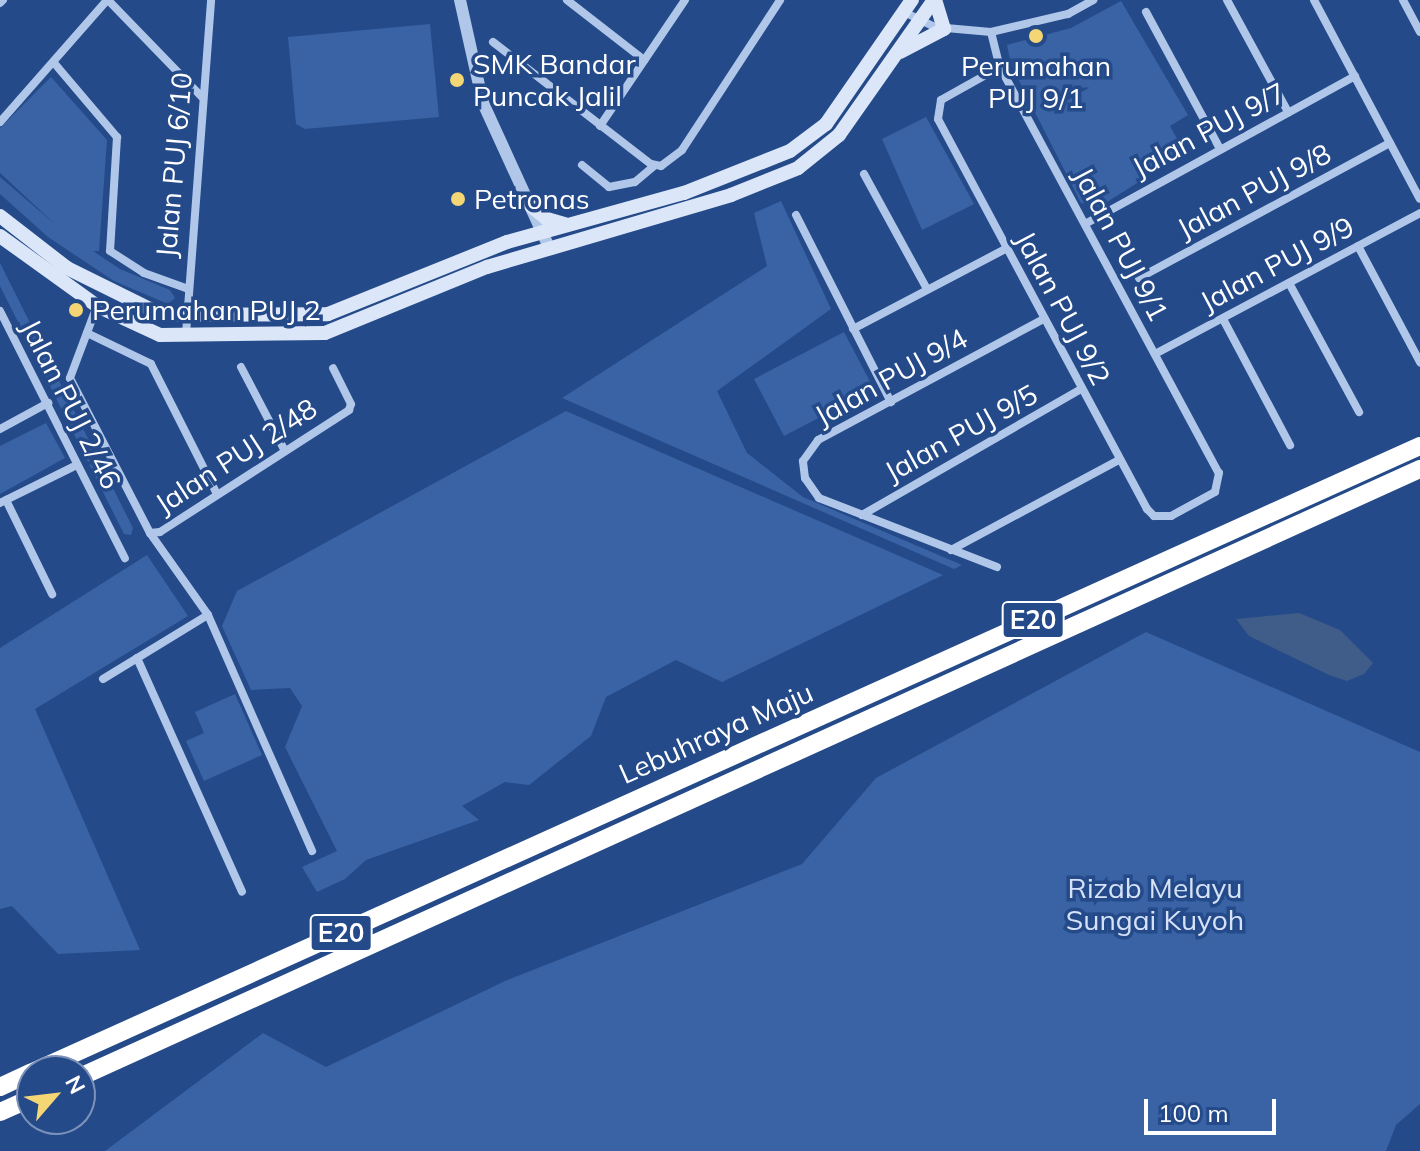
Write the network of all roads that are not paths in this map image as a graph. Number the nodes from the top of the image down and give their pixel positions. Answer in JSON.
{"nodes":[{"id":1,"x":108,"y":0,"type":"edge"},
{"id":2,"x":211,"y":0,"type":"edge"},
{"id":3,"x":460,"y":0,"type":"edge"},
{"id":4,"x":567,"y":0,"type":"edge"},
{"id":5,"x":685,"y":0,"type":"edge"},
{"id":6,"x":780,"y":0,"type":"edge"},
{"id":7,"x":934,"y":0,"type":"edge"},
{"id":8,"x":1093,"y":0,"type":"edge"},
{"id":9,"x":1227,"y":0,"type":"edge"},
{"id":10,"x":1314,"y":0,"type":"edge"},
{"id":11,"x":1403,"y":0,"type":"edge"},
{"id":12,"x":908,"y":6,"type":"edge"},
{"id":13,"x":1146,"y":12,"type":"dead end"},
{"id":14,"x":919,"y":22,"type":"junction"},
{"id":15,"x":944,"y":29,"type":"junction"},
{"id":16,"x":991,"y":32,"type":"junction"},
{"id":17,"x":1420,"y":32,"type":"edge"},
{"id":18,"x":493,"y":42,"type":"dead end"},
{"id":19,"x":896,"y":54,"type":"junction"},
{"id":20,"x":644,"y":60,"type":"junction"},
{"id":21,"x":55,"y":64,"type":"junction"},
{"id":22,"x":1000,"y":67,"type":"junction"},
{"id":23,"x":1355,"y":76,"type":"junction"},
{"id":24,"x":202,"y":97,"type":"junction"},
{"id":25,"x":1288,"y":112,"type":"junction"},
{"id":26,"x":0,"y":122,"type":"edge"},
{"id":27,"x":600,"y":126,"type":"junction"},
{"id":28,"x":1390,"y":143,"type":"junction"},
{"id":29,"x":1220,"y":149,"type":"junction"},
{"id":30,"x":582,"y":165,"type":"dead end"},
{"id":31,"x":658,"y":165,"type":"junction"},
{"id":32,"x":864,"y":174,"type":"dead end"},
{"id":33,"x":1420,"y":199,"type":"edge"},
{"id":34,"x":531,"y":206,"type":"junction"},
{"id":35,"x":1420,"y":213,"type":"edge"},
{"id":36,"x":796,"y":215,"type":"dead end"},
{"id":37,"x":0,"y":216,"type":"edge"},
{"id":38,"x":1085,"y":224,"type":"junction"},
{"id":39,"x":567,"y":225,"type":"junction"},
{"id":40,"x":543,"y":231,"type":"junction"},
{"id":41,"x":0,"y":236,"type":"edge"},
{"id":42,"x":518,"y":239,"type":"junction"},
{"id":43,"x":1358,"y":246,"type":"junction"},
{"id":44,"x":549,"y":247,"type":"junction"},
{"id":45,"x":1007,"y":248,"type":"junction"},
{"id":46,"x":1139,"y":278,"type":"dead end"},
{"id":47,"x":1289,"y":283,"type":"junction"},
{"id":48,"x":186,"y":288,"type":"junction"},
{"id":49,"x":927,"y":289,"type":"junction"},
{"id":50,"x":97,"y":306,"type":"junction"},
{"id":51,"x":1,"y":313,"type":"edge"},
{"id":52,"x":186,"y":314,"type":"junction"},
{"id":53,"x":1044,"y":319,"type":"junction"},
{"id":54,"x":1223,"y":319,"type":"junction"},
{"id":55,"x":853,"y":329,"type":"junction"},
{"id":56,"x":87,"y":333,"type":"junction"},
{"id":57,"x":186,"y":334,"type":"junction"},
{"id":58,"x":1155,"y":354,"type":"junction"},
{"id":59,"x":1420,"y":362,"type":"edge"},
{"id":60,"x":241,"y":367,"type":"dead end"},
{"id":61,"x":333,"y":368,"type":"dead end"},
{"id":62,"x":1081,"y":389,"type":"junction"},
{"id":63,"x":891,"y":402,"type":"junction"},
{"id":64,"x":48,"y":403,"type":"junction"},
{"id":65,"x":1359,"y":412,"type":"dead end"},
{"id":66,"x":0,"y":429,"type":"edge"},
{"id":67,"x":1290,"y":445,"type":"dead end"},
{"id":68,"x":1420,"y":446,"type":"edge"},
{"id":69,"x":285,"y":451,"type":"junction"},
{"id":70,"x":1119,"y":460,"type":"junction"},
{"id":71,"x":77,"y":465,"type":"junction"},
{"id":72,"x":1420,"y":469,"type":"edge"},
{"id":73,"x":1219,"y":473,"type":"joint"},
{"id":74,"x":217,"y":494,"type":"junction"},
{"id":75,"x":3,"y":502,"type":"edge"},
{"id":76,"x":862,"y":515,"type":"junction"},
{"id":77,"x":150,"y":533,"type":"junction"},
{"id":78,"x":951,"y":550,"type":"junction"},
{"id":79,"x":125,"y":558,"type":"dead end"},
{"id":80,"x":997,"y":567,"type":"dead end"},
{"id":81,"x":52,"y":594,"type":"dead end"},
{"id":82,"x":208,"y":615,"type":"junction"},
{"id":83,"x":137,"y":658,"type":"junction"},
{"id":84,"x":103,"y":679,"type":"dead end"},
{"id":85,"x":312,"y":851,"type":"dead end"},
{"id":86,"x":242,"y":892,"type":"dead end"},
{"id":87,"x":71,"y":1055,"type":"edge"},
{"id":88,"x":96,"y":1070,"type":"edge"}],
"edges":[{"from":1,"to":21,"type":"street"},
{"from":1,"to":24,"type":"street"},
{"from":2,"to":24,"type":"street","name":"Jalan PUJ 6/10"},
{"from":3,"to":34,"type":"street"},
{"from":4,"to":20,"type":"street"},
{"from":5,"to":20,"type":"street"},
{"from":6,"to":31,"type":"street"},
{"from":7,"to":14,"type":"main road"},
{"from":7,"to":15,"type":"main road"},
{"from":8,"to":16,"type":"street"},
{"from":9,"to":25,"type":"street"},
{"from":10,"to":23,"type":"street"},
{"from":11,"to":17,"type":"street"},
{"from":12,"to":14,"type":"street"},
{"from":12,"to":39,"type":"main road"},
{"from":13,"to":29,"type":"street"},
{"from":14,"to":15,"type":"street"},
{"from":14,"to":19,"type":"main road"},
{"from":15,"to":16,"type":"street"},
{"from":15,"to":19,"type":"main road"},
{"from":16,"to":22,"type":"street","name":"Jalan PUJ 9/1"},
{"from":18,"to":27,"type":"street"},
{"from":19,"to":44,"type":"main road"},
{"from":20,"to":27,"type":"street"},
{"from":21,"to":26,"type":"street"},
{"from":21,"to":48,"type":"street"},
{"from":22,"to":38,"type":"street","name":"Jalan PUJ 9/1"},
{"from":22,"to":45,"type":"street","name":"Jalan PUJ 9/2"},
{"from":23,"to":25,"type":"street","name":"Jalan PUJ 9/7"},
{"from":23,"to":28,"type":"street"},
{"from":24,"to":48,"type":"street","name":"Jalan PUJ 6/10"},
{"from":25,"to":29,"type":"street","name":"Jalan PUJ 9/7"},
{"from":27,"to":31,"type":"street"},
{"from":28,"to":33,"type":"street"},
{"from":28,"to":46,"type":"street","name":"Jalan PUJ 9/8"},
{"from":29,"to":38,"type":"street","name":"Jalan PUJ 9/7"},
{"from":30,"to":31,"type":"street"},
{"from":32,"to":49,"type":"street"},
{"from":34,"to":39,"type":"main road"},
{"from":34,"to":40,"type":"street"},
{"from":34,"to":42,"type":"main road"},
{"from":35,"to":43,"type":"street","name":"Jalan PUJ 9/9"},
{"from":36,"to":55,"type":"street"},
{"from":37,"to":52,"type":"main road"},
{"from":38,"to":58,"type":"street","name":"Jalan PUJ 9/1"},
{"from":39,"to":40,"type":"main road"},
{"from":40,"to":42,"type":"main road"},
{"from":40,"to":44,"type":"street"},
{"from":41,"to":50,"type":"main road"},
{"from":42,"to":52,"type":"main road"},
{"from":43,"to":47,"type":"street","name":"Jalan PUJ 9/9"},
{"from":43,"to":59,"type":"street"},
{"from":44,"to":57,"type":"main road"},
{"from":45,"to":49,"type":"street"},
{"from":45,"to":53,"type":"street","name":"Jalan PUJ 9/2"},
{"from":47,"to":54,"type":"street","name":"Jalan PUJ 9/9"},
{"from":47,"to":65,"type":"street"},
{"from":48,"to":52,"type":"street","name":"Jalan PUJ 6/10"},
{"from":49,"to":55,"type":"street"},
{"from":50,"to":56,"type":"street","name":"Jalan PUJ 2/48"},
{"from":50,"to":57,"type":"main road"},
{"from":51,"to":64,"type":"street","name":"Jalan PUJ 2/46"},
{"from":52,"to":57,"type":"street","name":"Jalan PUJ 6/10"},
{"from":53,"to":62,"type":"street","name":"Jalan PUJ 9/2"},
{"from":53,"to":63,"type":"street","name":"Jalan PUJ 9/4"},
{"from":54,"to":58,"type":"street","name":"Jalan PUJ 9/9"},
{"from":54,"to":67,"type":"street"},
{"from":55,"to":63,"type":"street"},
{"from":56,"to":74,"type":"street"},
{"from":56,"to":77,"type":"street","name":"Jalan PUJ 2/48"},
{"from":58,"to":73,"type":"street","name":"Jalan PUJ 9/1"},
{"from":60,"to":69,"type":"street"},
{"from":61,"to":69,"type":"street","name":"Jalan PUJ 2/48"},
{"from":62,"to":70,"type":"street","name":"Jalan PUJ 9/2"},
{"from":62,"to":76,"type":"street","name":"Jalan PUJ 9/5"},
{"from":63,"to":76,"type":"street","name":"Jalan PUJ 9/4"},
{"from":64,"to":66,"type":"street"},
{"from":64,"to":71,"type":"street","name":"Jalan PUJ 2/46"},
{"from":68,"to":87,"type":"highway","name":"Lebuhraya Maju","number":"E20"},
{"from":69,"to":74,"type":"street","name":"Jalan PUJ 2/48"},
{"from":70,"to":73,"type":"street","name":"Jalan PUJ 9/2"},
{"from":70,"to":78,"type":"street"},
{"from":71,"to":75,"type":"street"},
{"from":71,"to":79,"type":"street","name":"Jalan PUJ 2/46"},
{"from":72,"to":88,"type":"highway","name":"Lebuhraya Maju","number":"E20"},
{"from":74,"to":77,"type":"street","name":"Jalan PUJ 2/48"},
{"from":75,"to":81,"type":"street"},
{"from":76,"to":78,"type":"street","name":"Jalan PUJ 9/4"},
{"from":77,"to":82,"type":"street"},
{"from":78,"to":80,"type":"street","name":"Jalan PUJ 9/4"},
{"from":82,"to":83,"type":"street"},
{"from":82,"to":85,"type":"street"},
{"from":83,"to":84,"type":"street"},
{"from":83,"to":86,"type":"street"}]}
